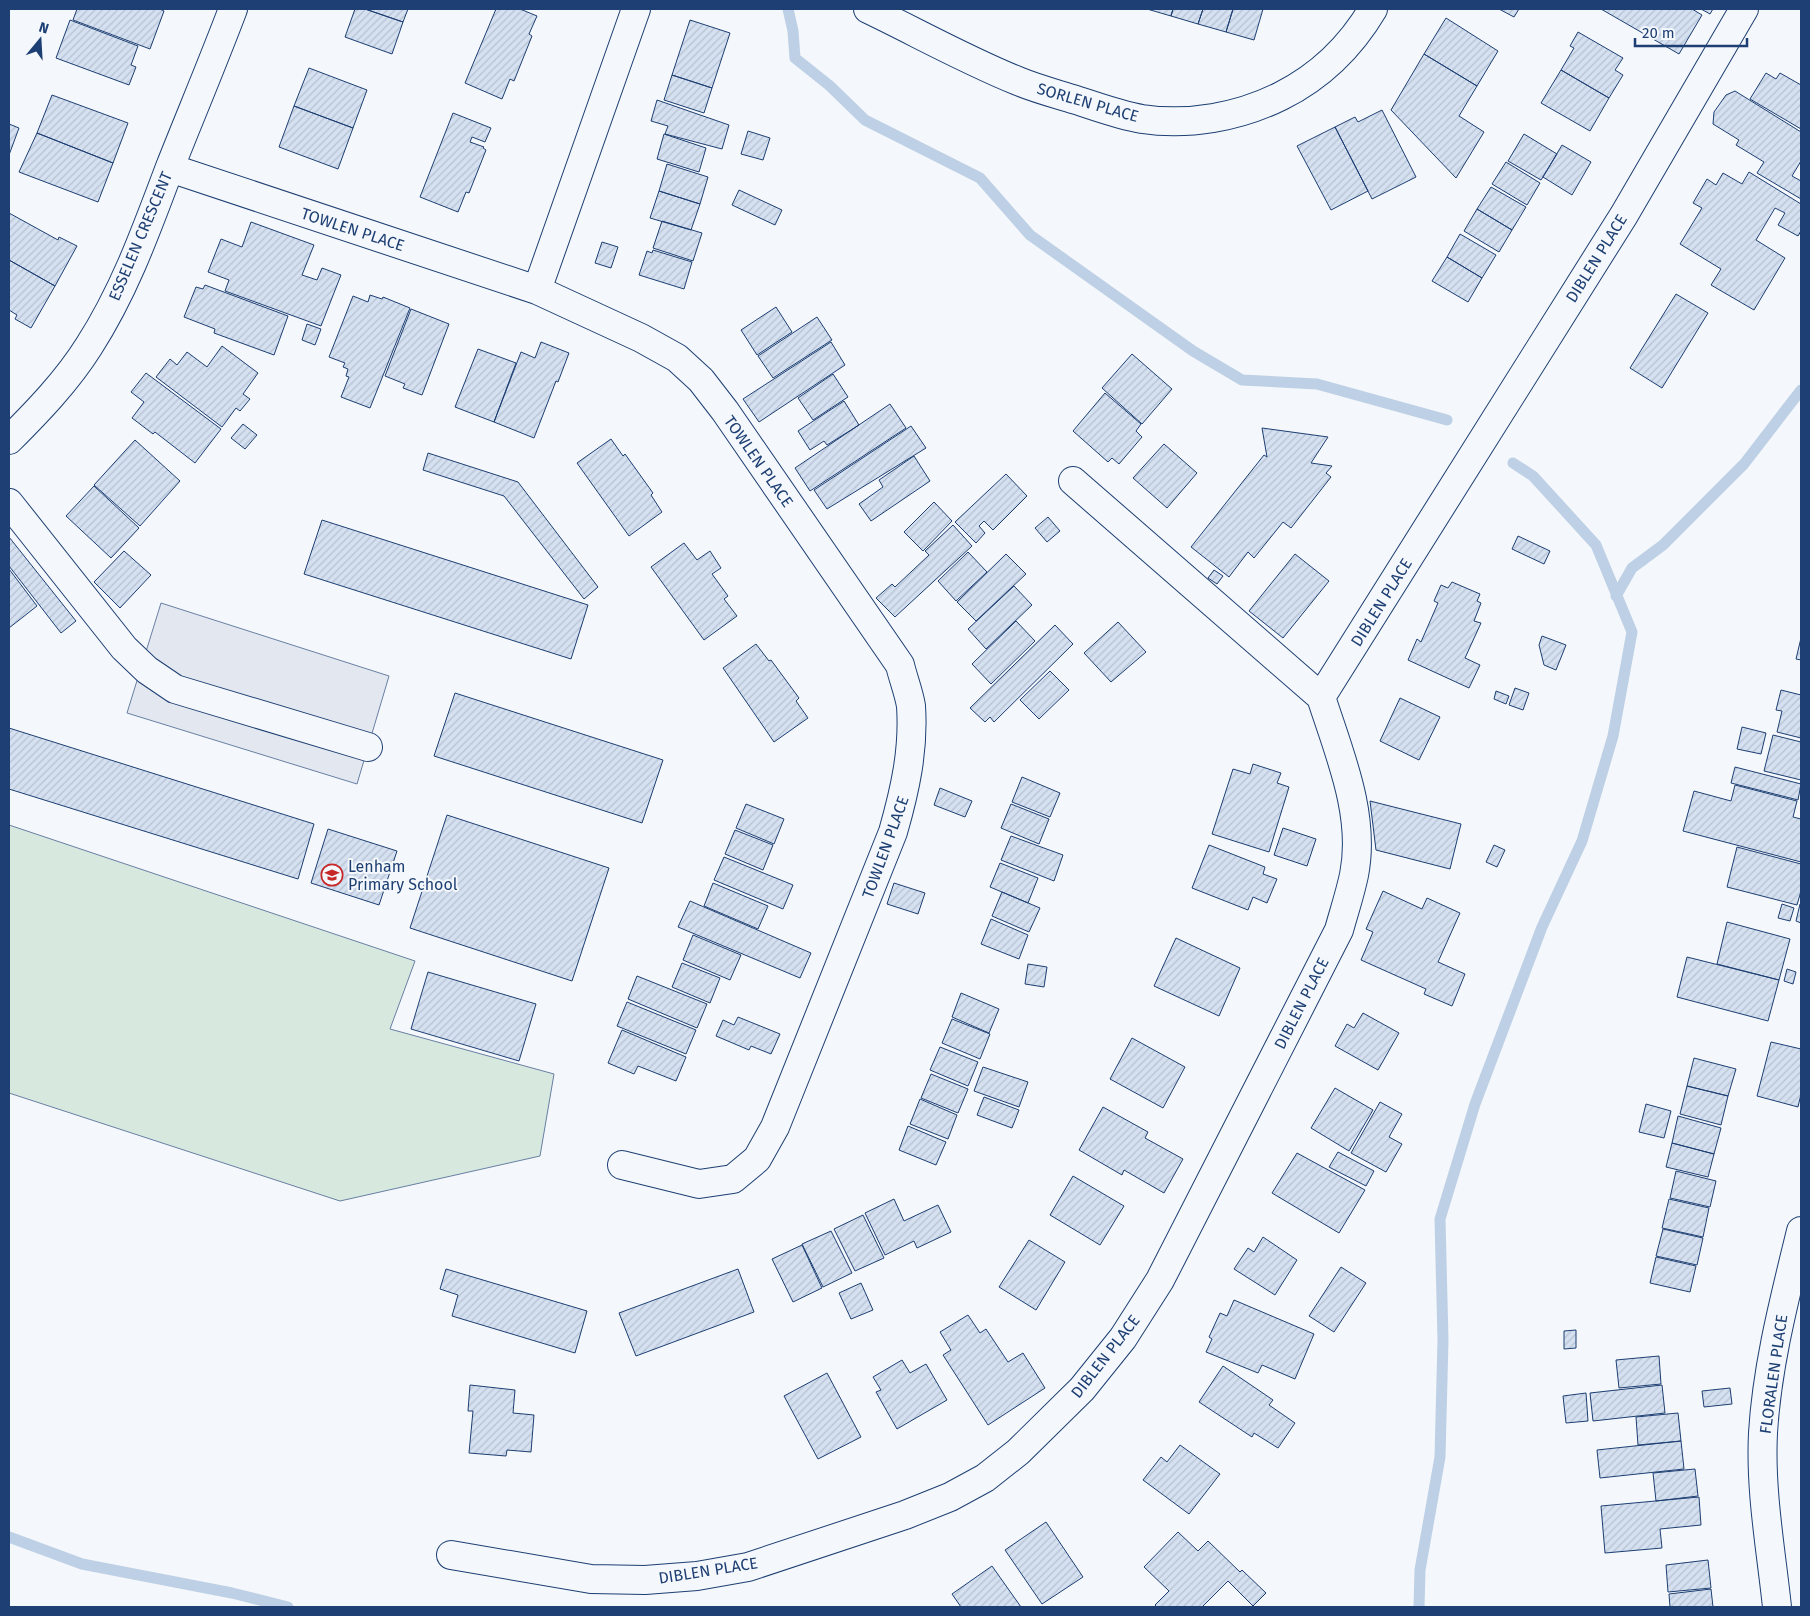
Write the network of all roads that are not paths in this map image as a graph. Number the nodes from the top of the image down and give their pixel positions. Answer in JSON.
{"nodes":[{"id":1,"x":234,"y":9,"type":"edge"},
{"id":2,"x":636,"y":9,"type":"edge"},
{"id":3,"x":868,"y":9,"type":"edge"},
{"id":4,"x":1373,"y":9,"type":"edge"},
{"id":5,"x":1744,"y":9,"type":"edge"},
{"id":6,"x":170,"y":168,"type":"junction"},
{"id":7,"x":537,"y":290,"type":"junction"},
{"id":8,"x":9,"y":440,"type":"edge"},
{"id":9,"x":1073,"y":481,"type":"dead end"},
{"id":10,"x":9,"y":503,"type":"edge"},
{"id":11,"x":1321,"y":697,"type":"junction"},
{"id":12,"x":368,"y":747,"type":"dead end"},
{"id":13,"x":622,"y":1165,"type":"dead end"},
{"id":14,"x":1801,"y":1232,"type":"edge"},
{"id":15,"x":451,"y":1555,"type":"dead end"},
{"id":16,"x":1777,"y":1607,"type":"edge"}],
"edges":[{"from":1,"to":6,"type":"street","name":"ESSELEN CRESCENT"},
{"from":2,"to":7,"type":"street"},
{"from":3,"to":4,"type":"street","name":"SORLEN PLACE"},
{"from":5,"to":11,"type":"street","name":"DIBLEN PLACE"},
{"from":6,"to":7,"type":"street","name":"TOWLEN PLACE"},
{"from":6,"to":8,"type":"street","name":"ESSELEN CRESCENT"},
{"from":7,"to":13,"type":"street","name":"TOWLEN PLACE"},
{"from":9,"to":11,"type":"street"},
{"from":10,"to":12,"type":"street"},
{"from":11,"to":15,"type":"street","name":"DIBLEN PLACE"},
{"from":14,"to":16,"type":"street","name":"FLORALEN PLACE"}]}
